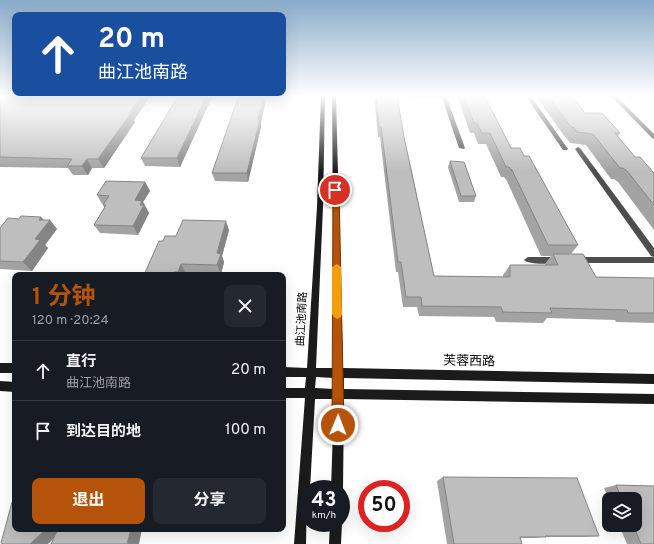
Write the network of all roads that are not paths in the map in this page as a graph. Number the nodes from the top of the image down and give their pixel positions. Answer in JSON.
{"nodes":[{"id":1,"x":323,"y":120,"type":"edge"},
{"id":2,"x":334,"y":120,"type":"edge"},
{"id":3,"x":452,"y":120,"type":"edge"},
{"id":4,"x":545,"y":120,"type":"edge"},
{"id":5,"x":637,"y":120,"type":"edge"},
{"id":6,"x":654,"y":137,"type":"edge"},
{"id":7,"x":462,"y":148,"type":"dead end"},
{"id":8,"x":565,"y":149,"type":"dead end"},
{"id":9,"x":578,"y":149,"type":"dead end"},
{"id":10,"x":654,"y":254,"type":"edge"},
{"id":11,"x":528,"y":260,"type":"dead end"},
{"id":12,"x":654,"y":260,"type":"edge"},
{"id":13,"x":0,"y":368,"type":"edge"},
{"id":14,"x":12,"y":368,"type":"edge"},
{"id":15,"x":286,"y":372,"type":"edge"},
{"id":16,"x":312,"y":372,"type":"junction"},
{"id":17,"x":338,"y":373,"type":"junction"},
{"id":18,"x":654,"y":379,"type":"edge"},
{"id":19,"x":0,"y":386,"type":"edge"},
{"id":20,"x":12,"y":386,"type":"edge"},
{"id":21,"x":286,"y":393,"type":"edge"},
{"id":22,"x":310,"y":393,"type":"junction"},
{"id":23,"x":339,"y":394,"type":"junction"},
{"id":24,"x":654,"y":399,"type":"edge"},
{"id":25,"x":336,"y":480,"type":"edge"},
{"id":26,"x":336,"y":532,"type":"edge"},
{"id":27,"x":300,"y":544,"type":"edge"},
{"id":28,"x":335,"y":544,"type":"edge"}],
"edges":[{"from":1,"to":16,"type":"main road","name":"曲江池南路"},
{"from":2,"to":17,"type":"main road"},
{"from":3,"to":7,"type":"street"},
{"from":4,"to":8,"type":"street"},
{"from":5,"to":6,"type":"street"},
{"from":9,"to":10,"type":"street"},
{"from":11,"to":12,"type":"street"},
{"from":13,"to":14,"type":"main road"},
{"from":15,"to":16,"type":"main road","name":"芙蓉西路"},
{"from":16,"to":17,"type":"main road","name":"芙蓉西路"},
{"from":16,"to":22,"type":"main road","name":"曲江池南路"},
{"from":17,"to":18,"type":"main road","name":"芙蓉西路"},
{"from":17,"to":23,"type":"main road"},
{"from":19,"to":20,"type":"main road"},
{"from":21,"to":22,"type":"main road"},
{"from":22,"to":23,"type":"main road"},
{"from":22,"to":27,"type":"main road","name":"曲江池南路"},
{"from":23,"to":24,"type":"main road"},
{"from":23,"to":25,"type":"main road"},
{"from":26,"to":28,"type":"main road"}]}
